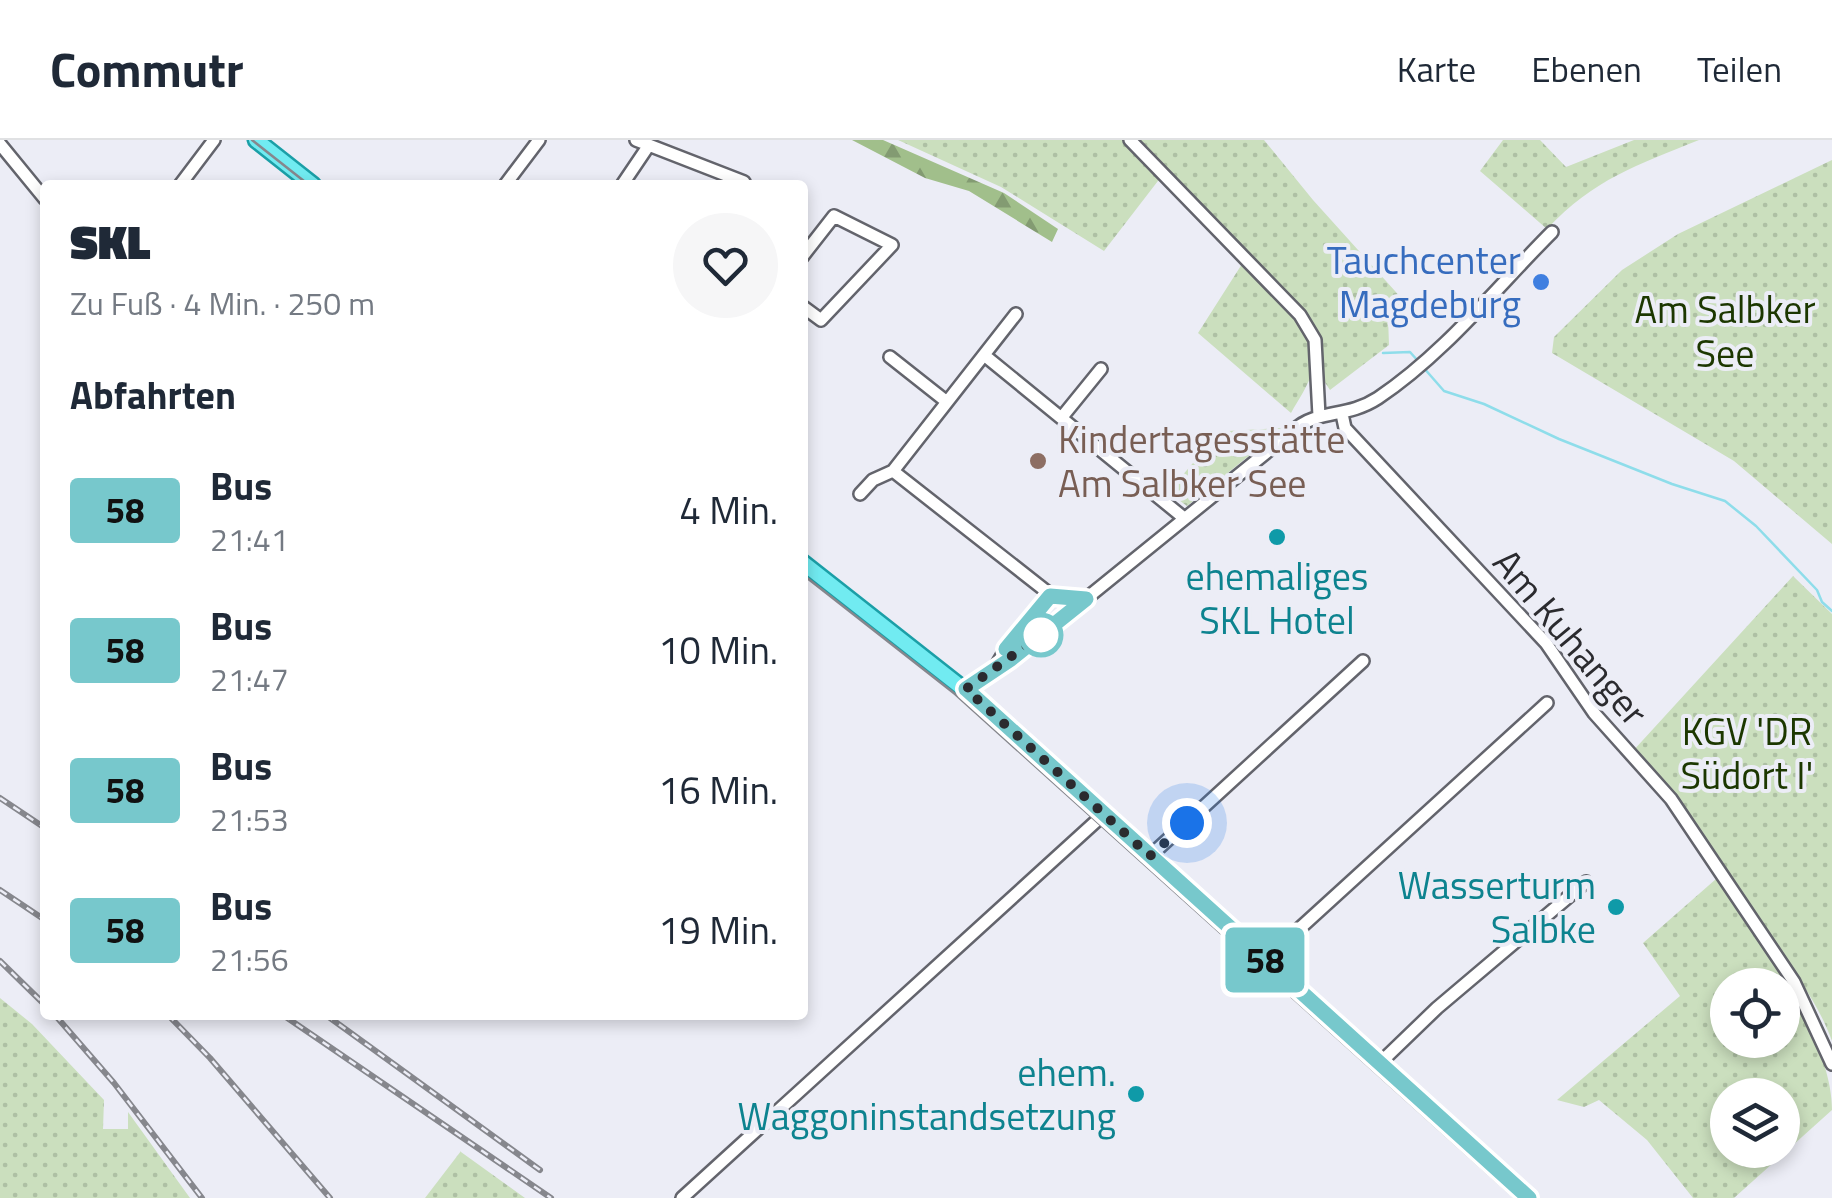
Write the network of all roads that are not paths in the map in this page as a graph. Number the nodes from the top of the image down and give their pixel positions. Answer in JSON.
{"nodes":[{"id":1,"x":214,"y":140,"type":"edge"},
{"id":2,"x":256,"y":140,"type":"edge"},
{"id":3,"x":538,"y":140,"type":"edge"},
{"id":4,"x":636,"y":140,"type":"edge"},
{"id":5,"x":1130,"y":140,"type":"edge"},
{"id":6,"x":0,"y":144,"type":"edge"},
{"id":7,"x":649,"y":145,"type":"junction"},
{"id":8,"x":184,"y":180,"type":"edge"},
{"id":9,"x":306,"y":180,"type":"edge"},
{"id":10,"x":509,"y":180,"type":"edge"},
{"id":11,"x":625,"y":180,"type":"edge"},
{"id":12,"x":733,"y":180,"type":"edge"},
{"id":13,"x":40,"y":193,"type":"edge"},
{"id":14,"x":1552,"y":232,"type":"dead end"},
{"id":15,"x":808,"y":249,"type":"edge"},
{"id":16,"x":808,"y":310,"type":"edge"},
{"id":17,"x":1016,"y":314,"type":"dead end"},
{"id":18,"x":984,"y":355,"type":"junction"},
{"id":19,"x":890,"y":357,"type":"dead end"},
{"id":20,"x":1100,"y":369,"type":"dead end"},
{"id":21,"x":947,"y":402,"type":"junction"},
{"id":22,"x":1342,"y":414,"type":"junction"},
{"id":23,"x":1062,"y":416,"type":"junction"},
{"id":24,"x":1319,"y":416,"type":"junction"},
{"id":25,"x":893,"y":471,"type":"junction"},
{"id":26,"x":860,"y":494,"type":"dead end"},
{"id":27,"x":1184,"y":518,"type":"junction"},
{"id":28,"x":808,"y":567,"type":"edge"},
{"id":29,"x":1050,"y":596,"type":"junction"},
{"id":30,"x":1086,"y":599,"type":"junction"},
{"id":31,"x":1363,"y":661,"type":"dead end"},
{"id":32,"x":996,"y":666,"type":"junction"},
{"id":33,"x":966,"y":689,"type":"junction"},
{"id":34,"x":1547,"y":703,"type":"dead end"},
{"id":35,"x":1103,"y":814,"type":"junction"},
{"id":36,"x":1150,"y":856,"type":"junction"},
{"id":37,"x":1586,"y":882,"type":"dead end"},
{"id":38,"x":1265,"y":960,"type":"junction"},
{"id":39,"x":1381,"y":1062,"type":"junction"},
{"id":40,"x":1832,"y":1064,"type":"edge"},
{"id":41,"x":682,"y":1198,"type":"edge"},
{"id":42,"x":1529,"y":1198,"type":"edge"}],
"edges":[{"from":1,"to":8,"type":"street"},
{"from":2,"to":9,"type":"main road"},
{"from":3,"to":10,"type":"street"},
{"from":4,"to":7,"type":"street"},
{"from":5,"to":24,"type":"street"},
{"from":6,"to":13,"type":"street"},
{"from":7,"to":11,"type":"street"},
{"from":7,"to":12,"type":"street"},
{"from":14,"to":22,"type":"street"},
{"from":15,"to":16,"type":"street"},
{"from":17,"to":18,"type":"street"},
{"from":18,"to":21,"type":"street"},
{"from":18,"to":23,"type":"street"},
{"from":19,"to":21,"type":"street"},
{"from":20,"to":23,"type":"street"},
{"from":21,"to":25,"type":"street"},
{"from":22,"to":24,"type":"street"},
{"from":22,"to":40,"type":"street","name":"Am Kuhanger"},
{"from":23,"to":27,"type":"street"},
{"from":24,"to":27,"type":"street"},
{"from":25,"to":26,"type":"street"},
{"from":25,"to":29,"type":"street"},
{"from":27,"to":30,"type":"street"},
{"from":28,"to":33,"type":"main road"},
{"from":29,"to":30,"type":"street"},
{"from":29,"to":32,"type":"street"},
{"from":30,"to":32,"type":"street"},
{"from":31,"to":36,"type":"street"},
{"from":32,"to":33,"type":"street"},
{"from":33,"to":35,"type":"main road"},
{"from":34,"to":38,"type":"street"},
{"from":35,"to":36,"type":"main road"},
{"from":35,"to":41,"type":"street"},
{"from":36,"to":38,"type":"main road"},
{"from":37,"to":39,"type":"street"},
{"from":38,"to":39,"type":"main road"},
{"from":39,"to":42,"type":"main road"}]}
